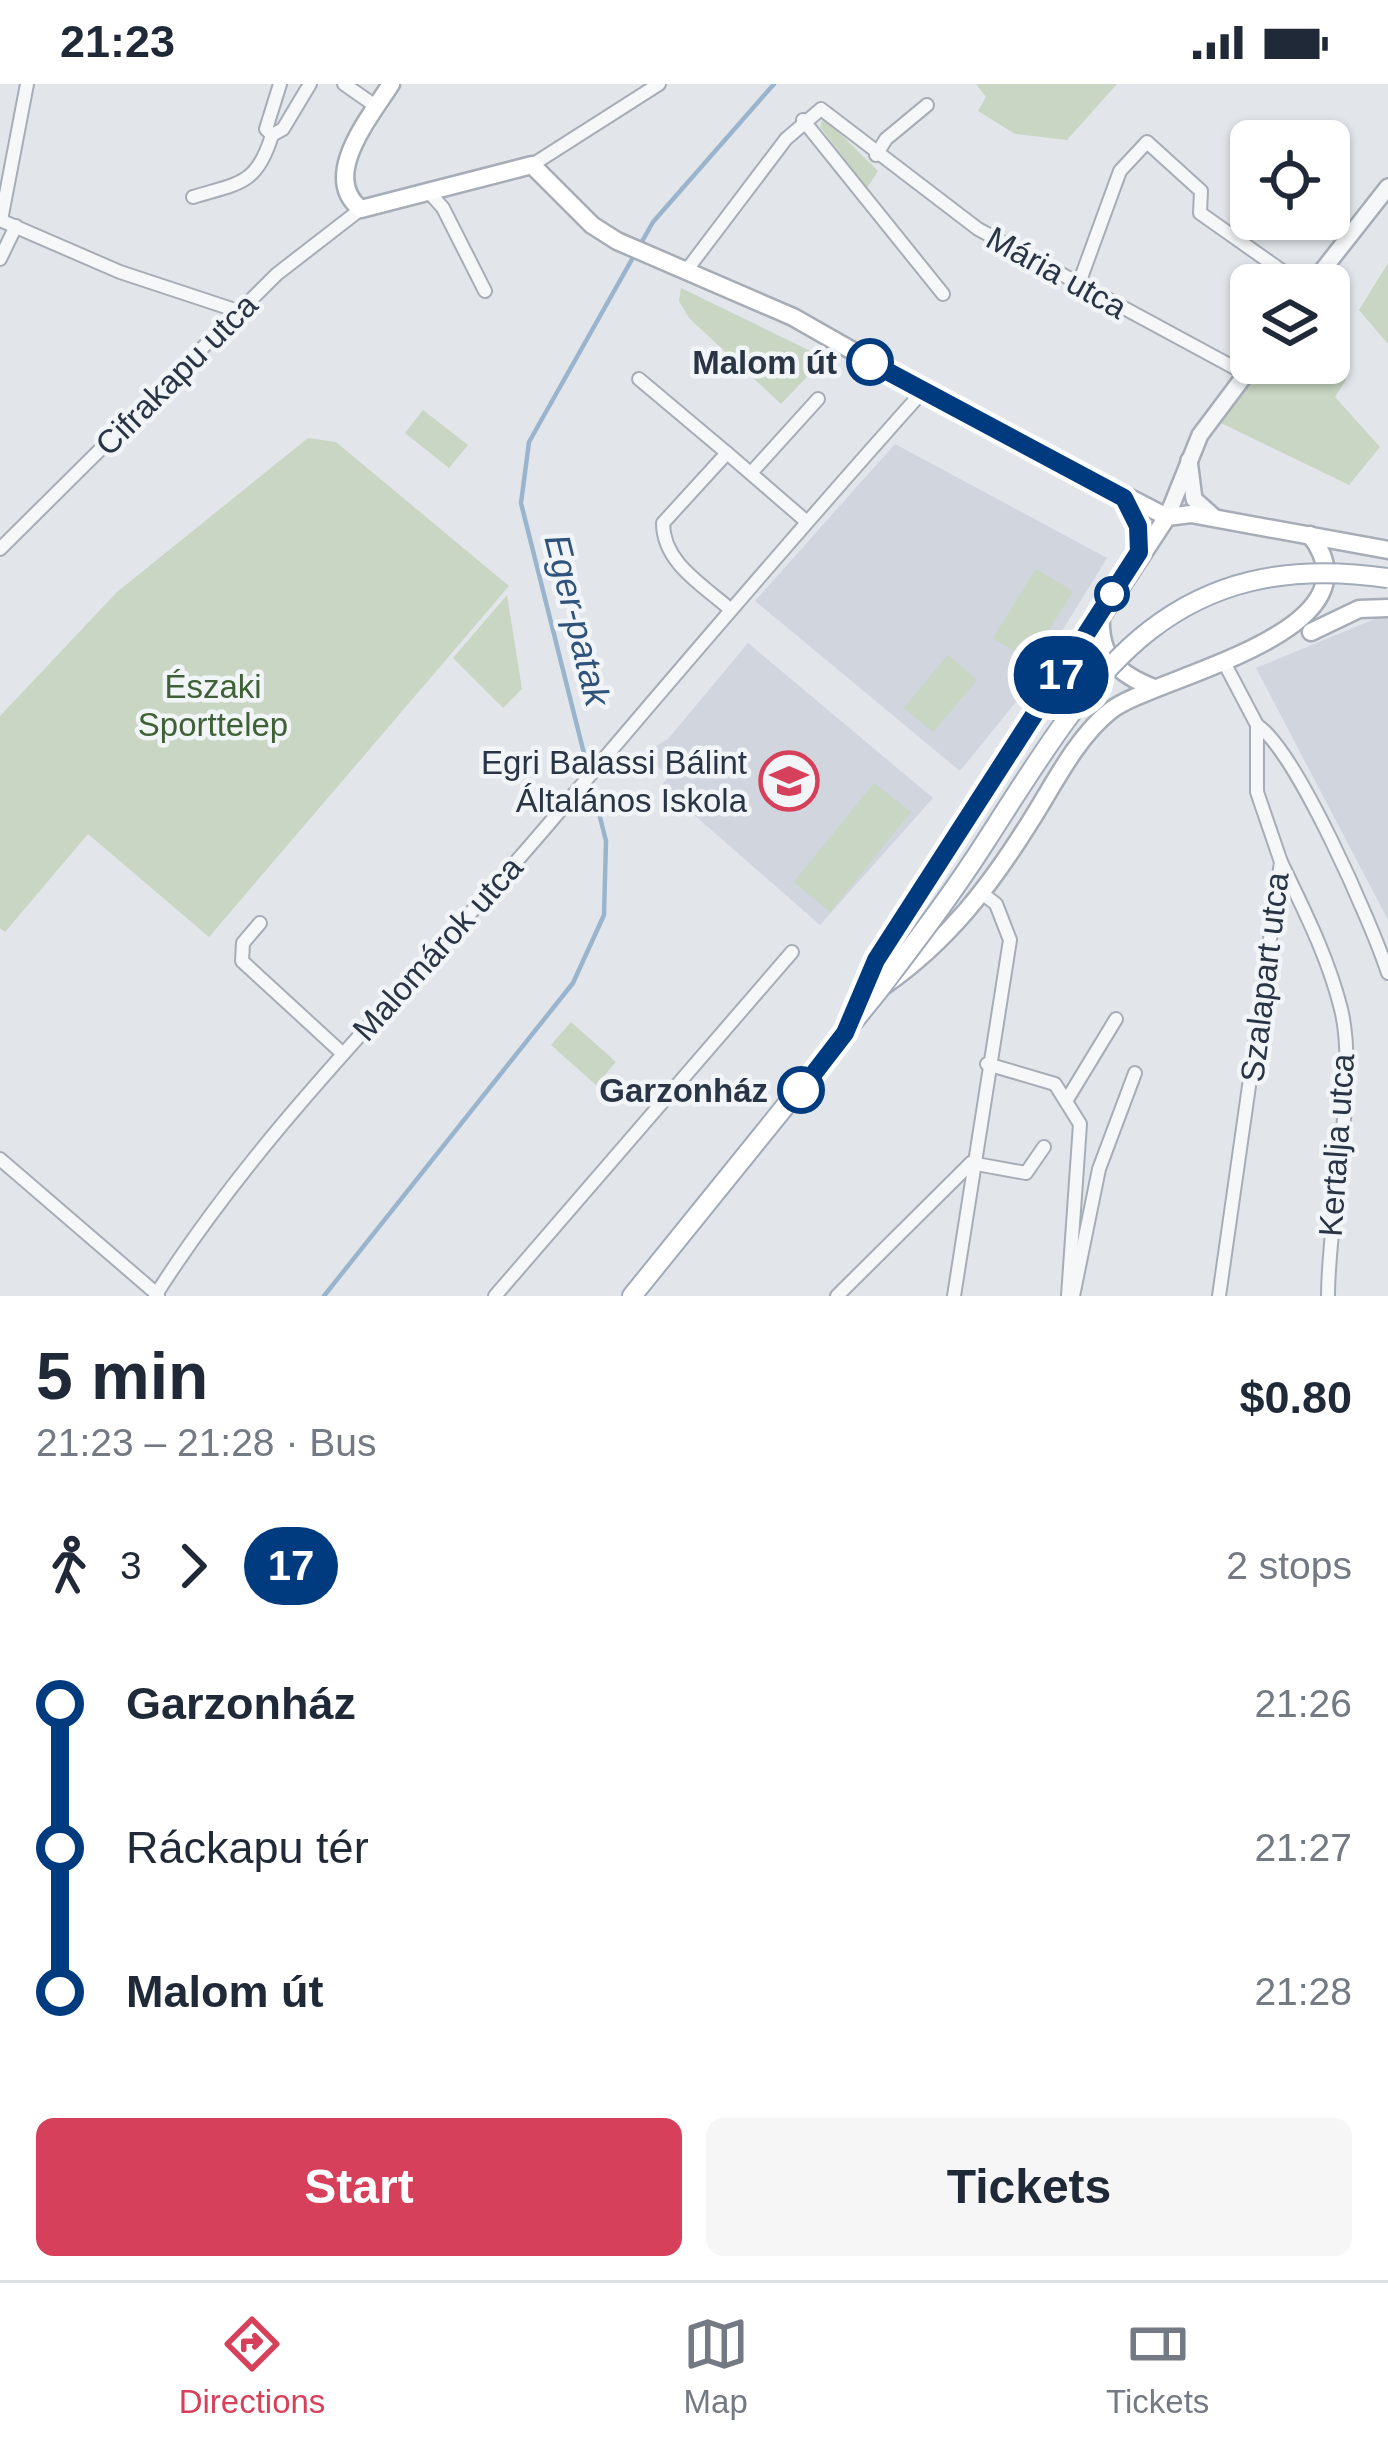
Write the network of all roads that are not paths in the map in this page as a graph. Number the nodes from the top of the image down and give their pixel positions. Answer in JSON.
{"nodes":[{"id":1,"x":27,"y":84,"type":"edge"},
{"id":2,"x":280,"y":84,"type":"edge"},
{"id":3,"x":310,"y":84,"type":"edge"},
{"id":4,"x":344,"y":84,"type":"edge"},
{"id":5,"x":391,"y":84,"type":"edge"},
{"id":6,"x":659,"y":84,"type":"edge"},
{"id":7,"x":927,"y":105,"type":"dead end"},
{"id":8,"x":377,"y":107,"type":"junction"},
{"id":9,"x":803,"y":120,"type":"junction"},
{"id":10,"x":272,"y":135,"type":"junction"},
{"id":11,"x":877,"y":155,"type":"junction"},
{"id":12,"x":532,"y":165,"type":"junction"},
{"id":13,"x":1388,"y":187,"type":"edge"},
{"id":14,"x":428,"y":190,"type":"junction"},
{"id":15,"x":193,"y":197,"type":"dead end"},
{"id":16,"x":362,"y":209,"type":"junction"},
{"id":17,"x":0,"y":220,"type":"edge"},
{"id":18,"x":16,"y":226,"type":"junction"},
{"id":19,"x":0,"y":260,"type":"edge"},
{"id":20,"x":1276,"y":264,"type":"edge"},
{"id":21,"x":1324,"y":264,"type":"edge"},
{"id":22,"x":686,"y":271,"type":"junction"},
{"id":23,"x":1078,"y":286,"type":"junction"},
{"id":24,"x":484,"y":291,"type":"dead end"},
{"id":25,"x":944,"y":295,"type":"dead end"},
{"id":26,"x":238,"y":311,"type":"junction"},
{"id":27,"x":1230,"y":359,"type":"edge"},
{"id":28,"x":639,"y":380,"type":"dead end"},
{"id":29,"x":1239,"y":384,"type":"edge"},
{"id":30,"x":922,"y":391,"type":"junction"},
{"id":31,"x":818,"y":399,"type":"dead end"},
{"id":32,"x":727,"y":452,"type":"junction"},
{"id":33,"x":1188,"y":457,"type":"junction"},
{"id":34,"x":751,"y":473,"type":"junction"},
{"id":35,"x":1124,"y":498,"type":"junction"},
{"id":36,"x":1167,"y":517,"type":"junction"},
{"id":37,"x":1216,"y":518,"type":"junction"},
{"id":38,"x":807,"y":522,"type":"junction"},
{"id":39,"x":1309,"y":534,"type":"junction"},
{"id":40,"x":0,"y":549,"type":"edge"},
{"id":41,"x":1388,"y":550,"type":"edge"},
{"id":42,"x":1139,"y":552,"type":"junction"},
{"id":43,"x":1388,"y":578,"type":"edge"},
{"id":44,"x":1388,"y":608,"type":"edge"},
{"id":45,"x":730,"y":610,"type":"junction"},
{"id":46,"x":1102,"y":610,"type":"junction"},
{"id":47,"x":1288,"y":642,"type":"junction"},
{"id":48,"x":1227,"y":668,"type":"junction"},
{"id":49,"x":1120,"y":672,"type":"junction"},
{"id":50,"x":1154,"y":688,"type":"junction"},
{"id":51,"x":1107,"y":712,"type":"junction"},
{"id":52,"x":1258,"y":725,"type":"junction"},
{"id":53,"x":1281,"y":862,"type":"junction"},
{"id":54,"x":983,"y":894,"type":"junction"},
{"id":55,"x":260,"y":923,"type":"dead end"},
{"id":56,"x":792,"y":952,"type":"dead end"},
{"id":57,"x":1388,"y":973,"type":"edge"},
{"id":58,"x":879,"y":990,"type":"junction"},
{"id":59,"x":1116,"y":1018,"type":"dead end"},
{"id":60,"x":845,"y":1033,"type":"junction"},
{"id":61,"x":342,"y":1053,"type":"junction"},
{"id":62,"x":987,"y":1064,"type":"junction"},
{"id":63,"x":1135,"y":1073,"type":"dead end"},
{"id":64,"x":1071,"y":1102,"type":"junction"},
{"id":65,"x":1045,"y":1147,"type":"dead end"},
{"id":66,"x":0,"y":1159,"type":"edge"},
{"id":67,"x":971,"y":1163,"type":"junction"},
{"id":68,"x":157,"y":1295,"type":"edge"},
{"id":69,"x":495,"y":1296,"type":"edge"},
{"id":70,"x":632,"y":1296,"type":"edge"},
{"id":71,"x":837,"y":1296,"type":"edge"},
{"id":72,"x":954,"y":1296,"type":"edge"},
{"id":73,"x":1071,"y":1296,"type":"edge"},
{"id":74,"x":1219,"y":1296,"type":"edge"},
{"id":75,"x":1328,"y":1296,"type":"edge"}],
"edges":[{"from":1,"to":17,"type":"street"},
{"from":2,"to":10,"type":"street"},
{"from":3,"to":10,"type":"street"},
{"from":4,"to":8,"type":"street"},
{"from":5,"to":8,"type":"main road"},
{"from":6,"to":12,"type":"street"},
{"from":7,"to":11,"type":"street"},
{"from":8,"to":16,"type":"main road"},
{"from":9,"to":11,"type":"street","name":"Mária utca"},
{"from":9,"to":22,"type":"street"},
{"from":9,"to":25,"type":"street"},
{"from":10,"to":15,"type":"street"},
{"from":11,"to":23,"type":"street","name":"Mária utca"},
{"from":12,"to":14,"type":"main road"},
{"from":12,"to":22,"type":"main road"},
{"from":13,"to":21,"type":"street"},
{"from":14,"to":16,"type":"main road"},
{"from":14,"to":24,"type":"street"},
{"from":16,"to":26,"type":"street","name":"Cifrakapu utca"},
{"from":17,"to":18,"type":"street"},
{"from":18,"to":19,"type":"street"},
{"from":18,"to":26,"type":"street"},
{"from":20,"to":23,"type":"street"},
{"from":22,"to":30,"type":"main road"},
{"from":23,"to":27,"type":"street","name":"Mária utca"},
{"from":26,"to":40,"type":"street","name":"Cifrakapu utca"},
{"from":28,"to":32,"type":"street"},
{"from":29,"to":33,"type":"street"},
{"from":30,"to":35,"type":"main road"},
{"from":30,"to":38,"type":"street","name":"Malomárok utca"},
{"from":31,"to":34,"type":"street"},
{"from":32,"to":34,"type":"street"},
{"from":32,"to":45,"type":"street"},
{"from":33,"to":36,"type":"street"},
{"from":33,"to":37,"type":"street"},
{"from":34,"to":38,"type":"street"},
{"from":35,"to":36,"type":"main road"},
{"from":35,"to":42,"type":"main road"},
{"from":36,"to":37,"type":"main road"},
{"from":36,"to":42,"type":"main road"},
{"from":37,"to":39,"type":"main road"},
{"from":38,"to":45,"type":"street","name":"Malomárok utca"},
{"from":39,"to":41,"type":"main road"},
{"from":39,"to":47,"type":"main road"},
{"from":42,"to":46,"type":"main road"},
{"from":43,"to":58,"type":"main road","bridge":true},
{"from":44,"to":47,"type":"main road"},
{"from":45,"to":61,"type":"street","name":"Malomárok utca"},
{"from":46,"to":49,"type":"main road"},
{"from":46,"to":60,"type":"main road"},
{"from":47,"to":48,"type":"main road"},
{"from":48,"to":50,"type":"main road"},
{"from":48,"to":52,"type":"street"},
{"from":49,"to":50,"type":"main road"},
{"from":49,"to":51,"type":"main road"},
{"from":50,"to":51,"type":"main road"},
{"from":51,"to":54,"type":"main road"},
{"from":52,"to":53,"type":"street","name":"Szalapart utca"},
{"from":52,"to":57,"type":"street"},
{"from":53,"to":74,"type":"street","name":"Szalapart utca"},
{"from":53,"to":75,"type":"street","name":"Kertalja utca"},
{"from":54,"to":58,"type":"main road"},
{"from":54,"to":62,"type":"street"},
{"from":55,"to":61,"type":"street"},
{"from":56,"to":69,"type":"street"},
{"from":58,"to":60,"type":"main road"},
{"from":59,"to":64,"type":"street"},
{"from":60,"to":70,"type":"main road"},
{"from":61,"to":68,"type":"street","name":"Malomárok utca"},
{"from":62,"to":64,"type":"street"},
{"from":62,"to":67,"type":"street"},
{"from":63,"to":73,"type":"street"},
{"from":64,"to":73,"type":"street"},
{"from":65,"to":67,"type":"street"},
{"from":66,"to":68,"type":"street"},
{"from":67,"to":71,"type":"street"},
{"from":67,"to":72,"type":"street"}]}
